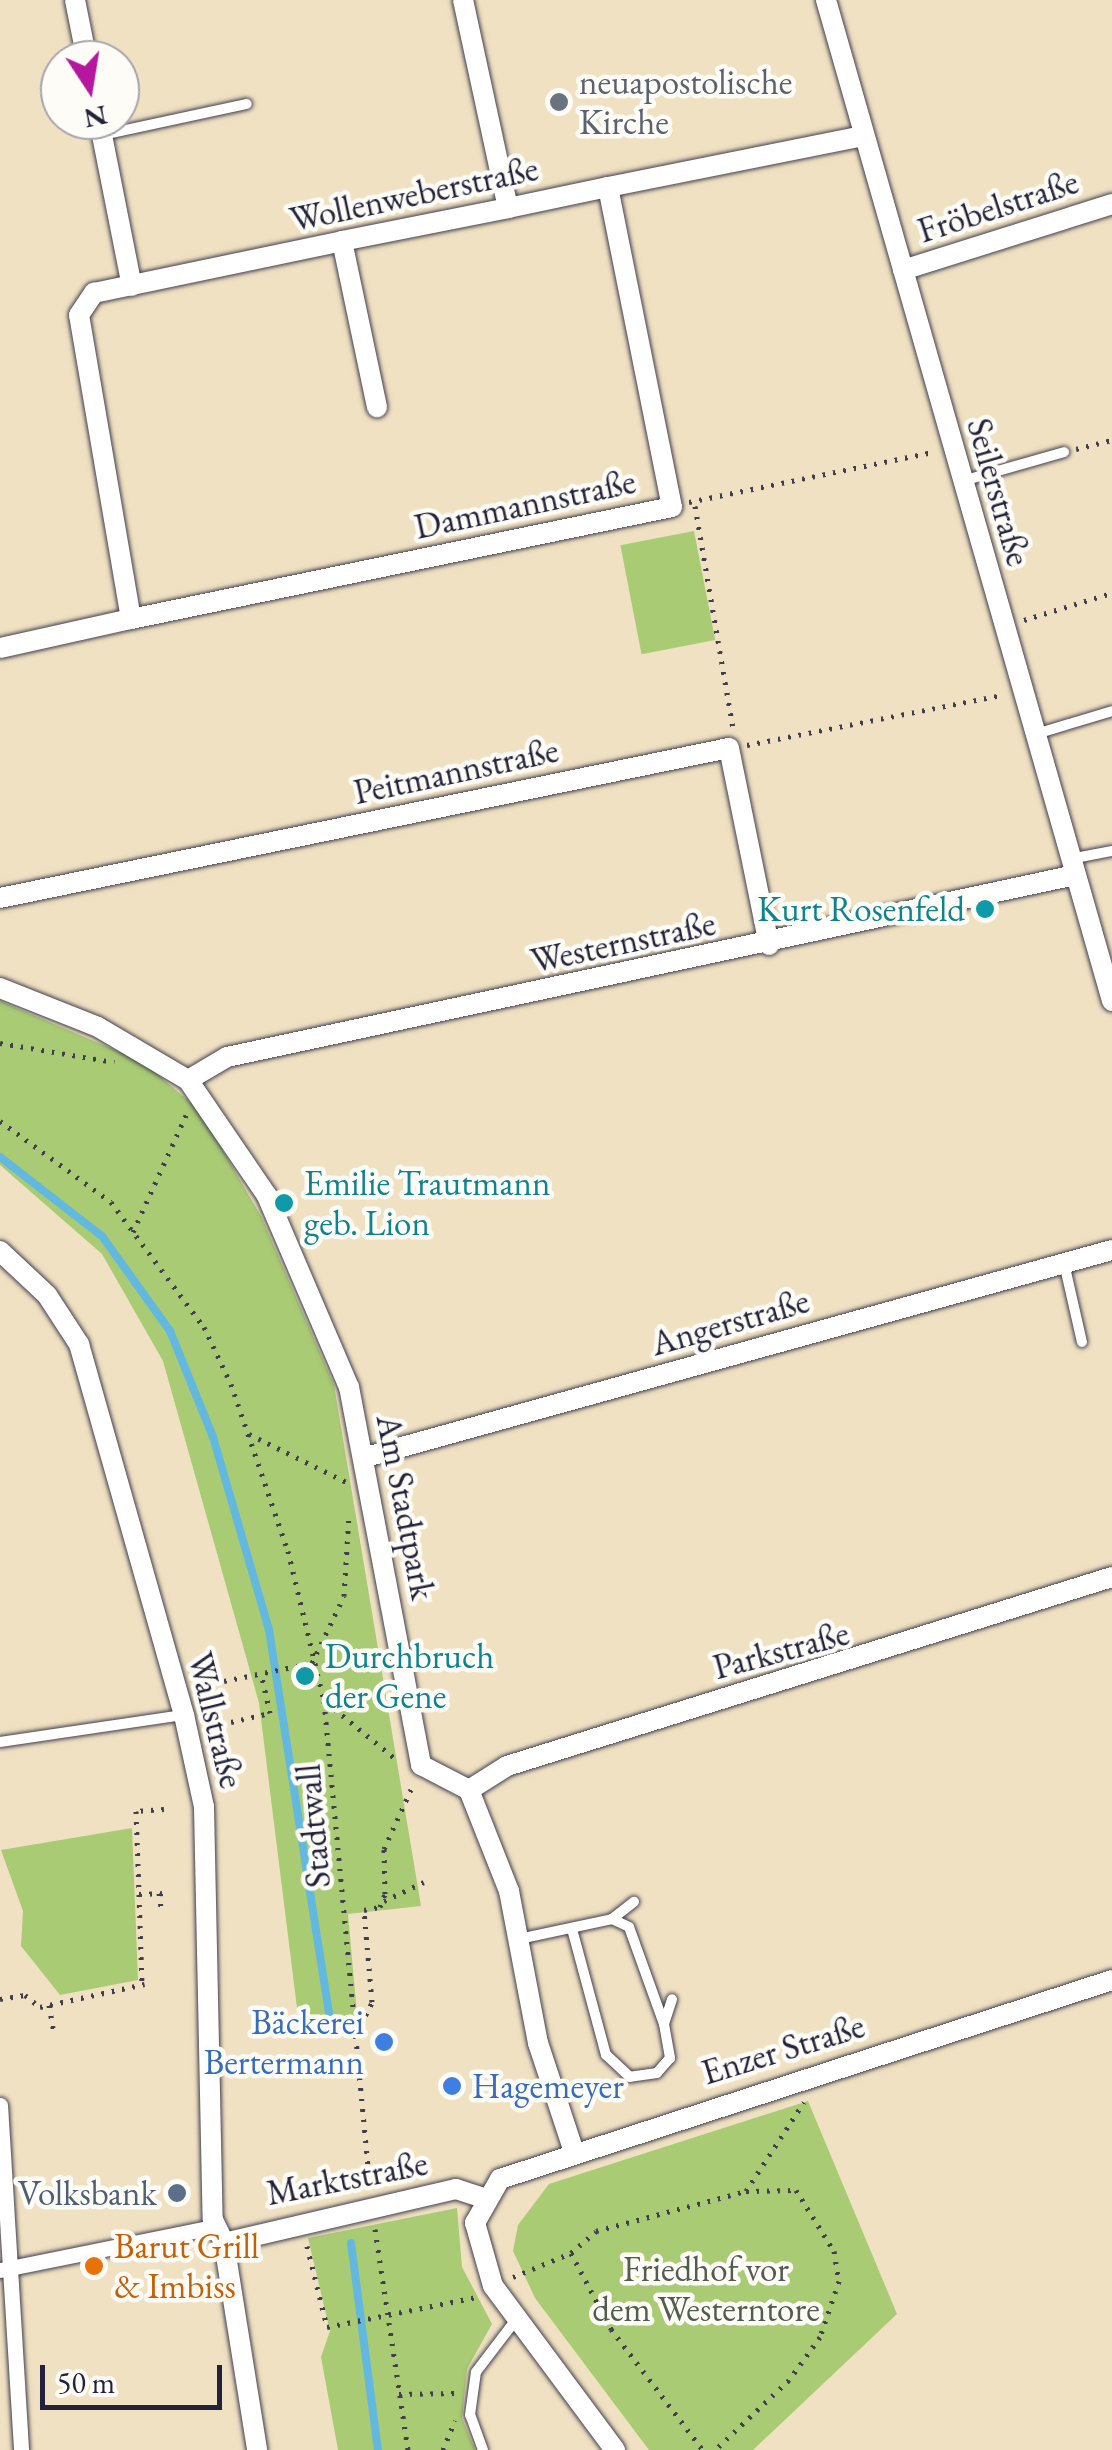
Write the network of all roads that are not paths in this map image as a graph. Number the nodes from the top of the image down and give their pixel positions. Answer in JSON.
{"nodes":[{"id":1,"x":75,"y":0,"type":"edge"},
{"id":2,"x":463,"y":0,"type":"edge"},
{"id":3,"x":826,"y":0,"type":"edge"},
{"id":4,"x":83,"y":40,"type":"edge"},
{"id":5,"x":246,"y":104,"type":"dead end"},
{"id":6,"x":140,"y":121,"type":"edge"},
{"id":7,"x":864,"y":136,"type":"junction"},
{"id":8,"x":103,"y":140,"type":"edge"},
{"id":9,"x":608,"y":187,"type":"junction"},
{"id":10,"x":1112,"y":204,"type":"edge"},
{"id":11,"x":508,"y":208,"type":"junction"},
{"id":12,"x":342,"y":242,"type":"junction"},
{"id":13,"x":903,"y":270,"type":"junction"},
{"id":14,"x":132,"y":286,"type":"junction"},
{"id":15,"x":377,"y":407,"type":"dead end"},
{"id":16,"x":1064,"y":452,"type":"road end"},
{"id":17,"x":966,"y":480,"type":"junction"},
{"id":18,"x":132,"y":619,"type":"junction"},
{"id":19,"x":0,"y":648,"type":"edge"},
{"id":20,"x":1112,"y":710,"type":"edge"},
{"id":21,"x":1032,"y":735,"type":"junction"},
{"id":22,"x":1112,"y":850,"type":"edge"},
{"id":23,"x":1073,"y":867,"type":"junction"},
{"id":24,"x":0,"y":898,"type":"edge"},
{"id":25,"x":769,"y":945,"type":"junction"},
{"id":26,"x":0,"y":988,"type":"edge"},
{"id":27,"x":1112,"y":1001,"type":"edge"},
{"id":28,"x":188,"y":1080,"type":"junction"},
{"id":29,"x":1112,"y":1250,"type":"edge"},
{"id":30,"x":0,"y":1251,"type":"edge"},
{"id":31,"x":1064,"y":1263,"type":"junction"},
{"id":32,"x":1082,"y":1342,"type":"dead end"},
{"id":33,"x":366,"y":1457,"type":"junction"},
{"id":34,"x":1112,"y":1578,"type":"edge"},
{"id":35,"x":184,"y":1715,"type":"junction"},
{"id":36,"x":0,"y":1742,"type":"edge"},
{"id":37,"x":469,"y":1790,"type":"junction"},
{"id":38,"x":634,"y":1902,"type":"dead end"},
{"id":39,"x":612,"y":1919,"type":"junction"},
{"id":40,"x":572,"y":1929,"type":"junction"},
{"id":41,"x":518,"y":1939,"type":"junction"},
{"id":42,"x":1112,"y":1980,"type":"edge"},
{"id":43,"x":672,"y":1999,"type":"dead end"},
{"id":44,"x":664,"y":2024,"type":"junction"},
{"id":45,"x":0,"y":2106,"type":"edge"},
{"id":46,"x":573,"y":2149,"type":"junction"},
{"id":47,"x":484,"y":2198,"type":"junction"},
{"id":48,"x":219,"y":2235,"type":"junction"},
{"id":49,"x":6,"y":2268,"type":"edge"},
{"id":50,"x":515,"y":2321,"type":"junction"},
{"id":51,"x":20,"y":2450,"type":"edge"},
{"id":52,"x":256,"y":2450,"type":"edge"},
{"id":53,"x":483,"y":2450,"type":"edge"},
{"id":54,"x":615,"y":2450,"type":"edge"}],
"edges":[{"from":1,"to":4,"type":"street"},
{"from":2,"to":11,"type":"street"},
{"from":3,"to":7,"type":"street","name":"Seilerstraße"},
{"from":5,"to":6,"type":"lane"},
{"from":7,"to":9,"type":"street","name":"Wollenweberstraße"},
{"from":7,"to":13,"type":"street","name":"Seilerstraße"},
{"from":8,"to":14,"type":"street"},
{"from":9,"to":11,"type":"street","name":"Wollenweberstraße"},
{"from":9,"to":18,"type":"street","name":"Dammannstraße"},
{"from":10,"to":13,"type":"street","name":"Fröbelstraße"},
{"from":11,"to":12,"type":"street","name":"Wollenweberstraße"},
{"from":12,"to":14,"type":"street","name":"Wollenweberstraße"},
{"from":12,"to":15,"type":"street"},
{"from":13,"to":17,"type":"street","name":"Seilerstraße"},
{"from":14,"to":18,"type":"street","name":"Wollenweberstraße"},
{"from":16,"to":17,"type":"lane"},
{"from":17,"to":21,"type":"street","name":"Seilerstraße"},
{"from":18,"to":19,"type":"street","name":"Dammannstraße"},
{"from":20,"to":21,"type":"lane"},
{"from":21,"to":23,"type":"street","name":"Seilerstraße"},
{"from":22,"to":23,"type":"lane"},
{"from":23,"to":25,"type":"street","name":"Westernstraße"},
{"from":23,"to":27,"type":"street","name":"Seilerstraße"},
{"from":24,"to":25,"type":"street","name":"Peitmannstraße"},
{"from":25,"to":28,"type":"street","name":"Westernstraße"},
{"from":26,"to":28,"type":"street","name":"Am Stadtpark"},
{"from":28,"to":33,"type":"street","name":"Am Stadtpark"},
{"from":29,"to":31,"type":"street","name":"Angerstraße"},
{"from":30,"to":35,"type":"street","name":"Wallstraße"},
{"from":31,"to":32,"type":"lane"},
{"from":31,"to":33,"type":"street","name":"Angerstraße"},
{"from":33,"to":37,"type":"street","name":"Am Stadtpark"},
{"from":34,"to":37,"type":"street","name":"Parkstraße"},
{"from":35,"to":36,"type":"lane"},
{"from":35,"to":48,"type":"street","name":"Wallstraße"},
{"from":37,"to":41,"type":"street"},
{"from":38,"to":39,"type":"lane"},
{"from":39,"to":40,"type":"lane"},
{"from":39,"to":44,"type":"lane"},
{"from":40,"to":41,"type":"lane"},
{"from":40,"to":44,"type":"lane"},
{"from":41,"to":46,"type":"street"},
{"from":42,"to":46,"type":"street","name":"Enzer Straße"},
{"from":43,"to":44,"type":"lane"},
{"from":45,"to":49,"type":"street"},
{"from":46,"to":47,"type":"street","name":"Enzer Straße"},
{"from":47,"to":48,"type":"street","name":"Marktstraße"},
{"from":47,"to":50,"type":"street"},
{"from":48,"to":49,"type":"street","name":"Marktstraße"},
{"from":48,"to":52,"type":"street","name":"Wallstraße"},
{"from":49,"to":51,"type":"street"},
{"from":50,"to":53,"type":"lane"},
{"from":50,"to":54,"type":"street"}]}
